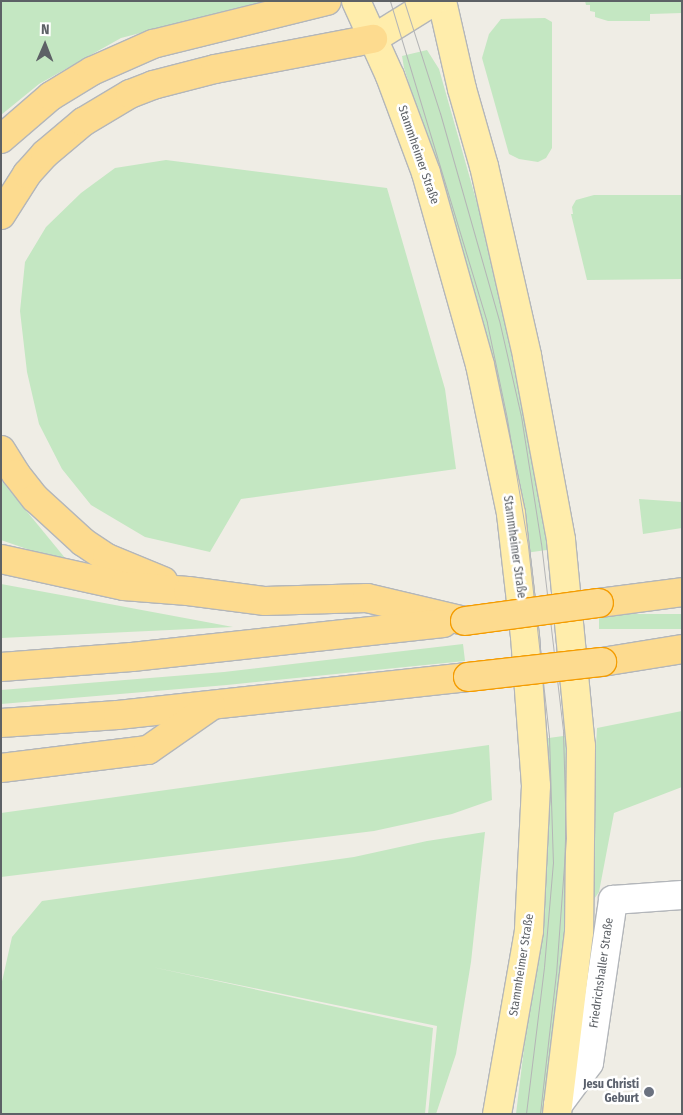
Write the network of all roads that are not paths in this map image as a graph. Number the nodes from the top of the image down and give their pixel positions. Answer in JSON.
{"nodes":[{"id":1,"x":327,"y":1,"type":"edge"},
{"id":2,"x":356,"y":1,"type":"edge"},
{"id":3,"x":434,"y":1,"type":"edge"},
{"id":4,"x":442,"y":1,"type":"edge"},
{"id":5,"x":373,"y":39,"type":"junction"},
{"id":6,"x":1,"y":139,"type":"edge"},
{"id":7,"x":1,"y":215,"type":"edge"},
{"id":8,"x":1,"y":450,"type":"edge"},
{"id":9,"x":1,"y":559,"type":"edge"},
{"id":10,"x":188,"y":591,"type":"junction"},
{"id":11,"x":682,"y":592,"type":"edge"},
{"id":12,"x":465,"y":621,"type":"junction"},
{"id":13,"x":682,"y":649,"type":"edge"},
{"id":14,"x":1,"y":667,"type":"edge"},
{"id":15,"x":212,"y":705,"type":"junction"},
{"id":16,"x":1,"y":722,"type":"edge"},
{"id":17,"x":1,"y":768,"type":"edge"},
{"id":18,"x":682,"y":895,"type":"edge"},
{"id":19,"x":507,"y":1056,"type":"junction"},
{"id":20,"x":558,"y":1109,"type":"edge"},
{"id":21,"x":483,"y":1114,"type":"edge"},
{"id":22,"x":497,"y":1114,"type":"edge"}],
"edges":[{"from":1,"to":6,"type":"highway"},
{"from":2,"to":5,"type":"main road","name":"Stammheimer Straße"},
{"from":3,"to":5,"type":"main road"},
{"from":4,"to":20,"type":"main road"},
{"from":5,"to":7,"type":"highway"},
{"from":5,"to":19,"type":"main road","name":"Stammheimer Straße"},
{"from":8,"to":10,"type":"highway"},
{"from":9,"to":10,"type":"highway"},
{"from":10,"to":12,"type":"highway"},
{"from":11,"to":12,"type":"highway","bridge":true},
{"from":12,"to":14,"type":"highway"},
{"from":13,"to":15,"type":"highway","bridge":true},
{"from":15,"to":16,"type":"highway"},
{"from":15,"to":17,"type":"highway"},
{"from":18,"to":20,"type":"street","name":"Friedrichshaller Straße"},
{"from":19,"to":21,"type":"main road"},
{"from":19,"to":22,"type":"main road","name":"Stammheimer Straße"}]}
